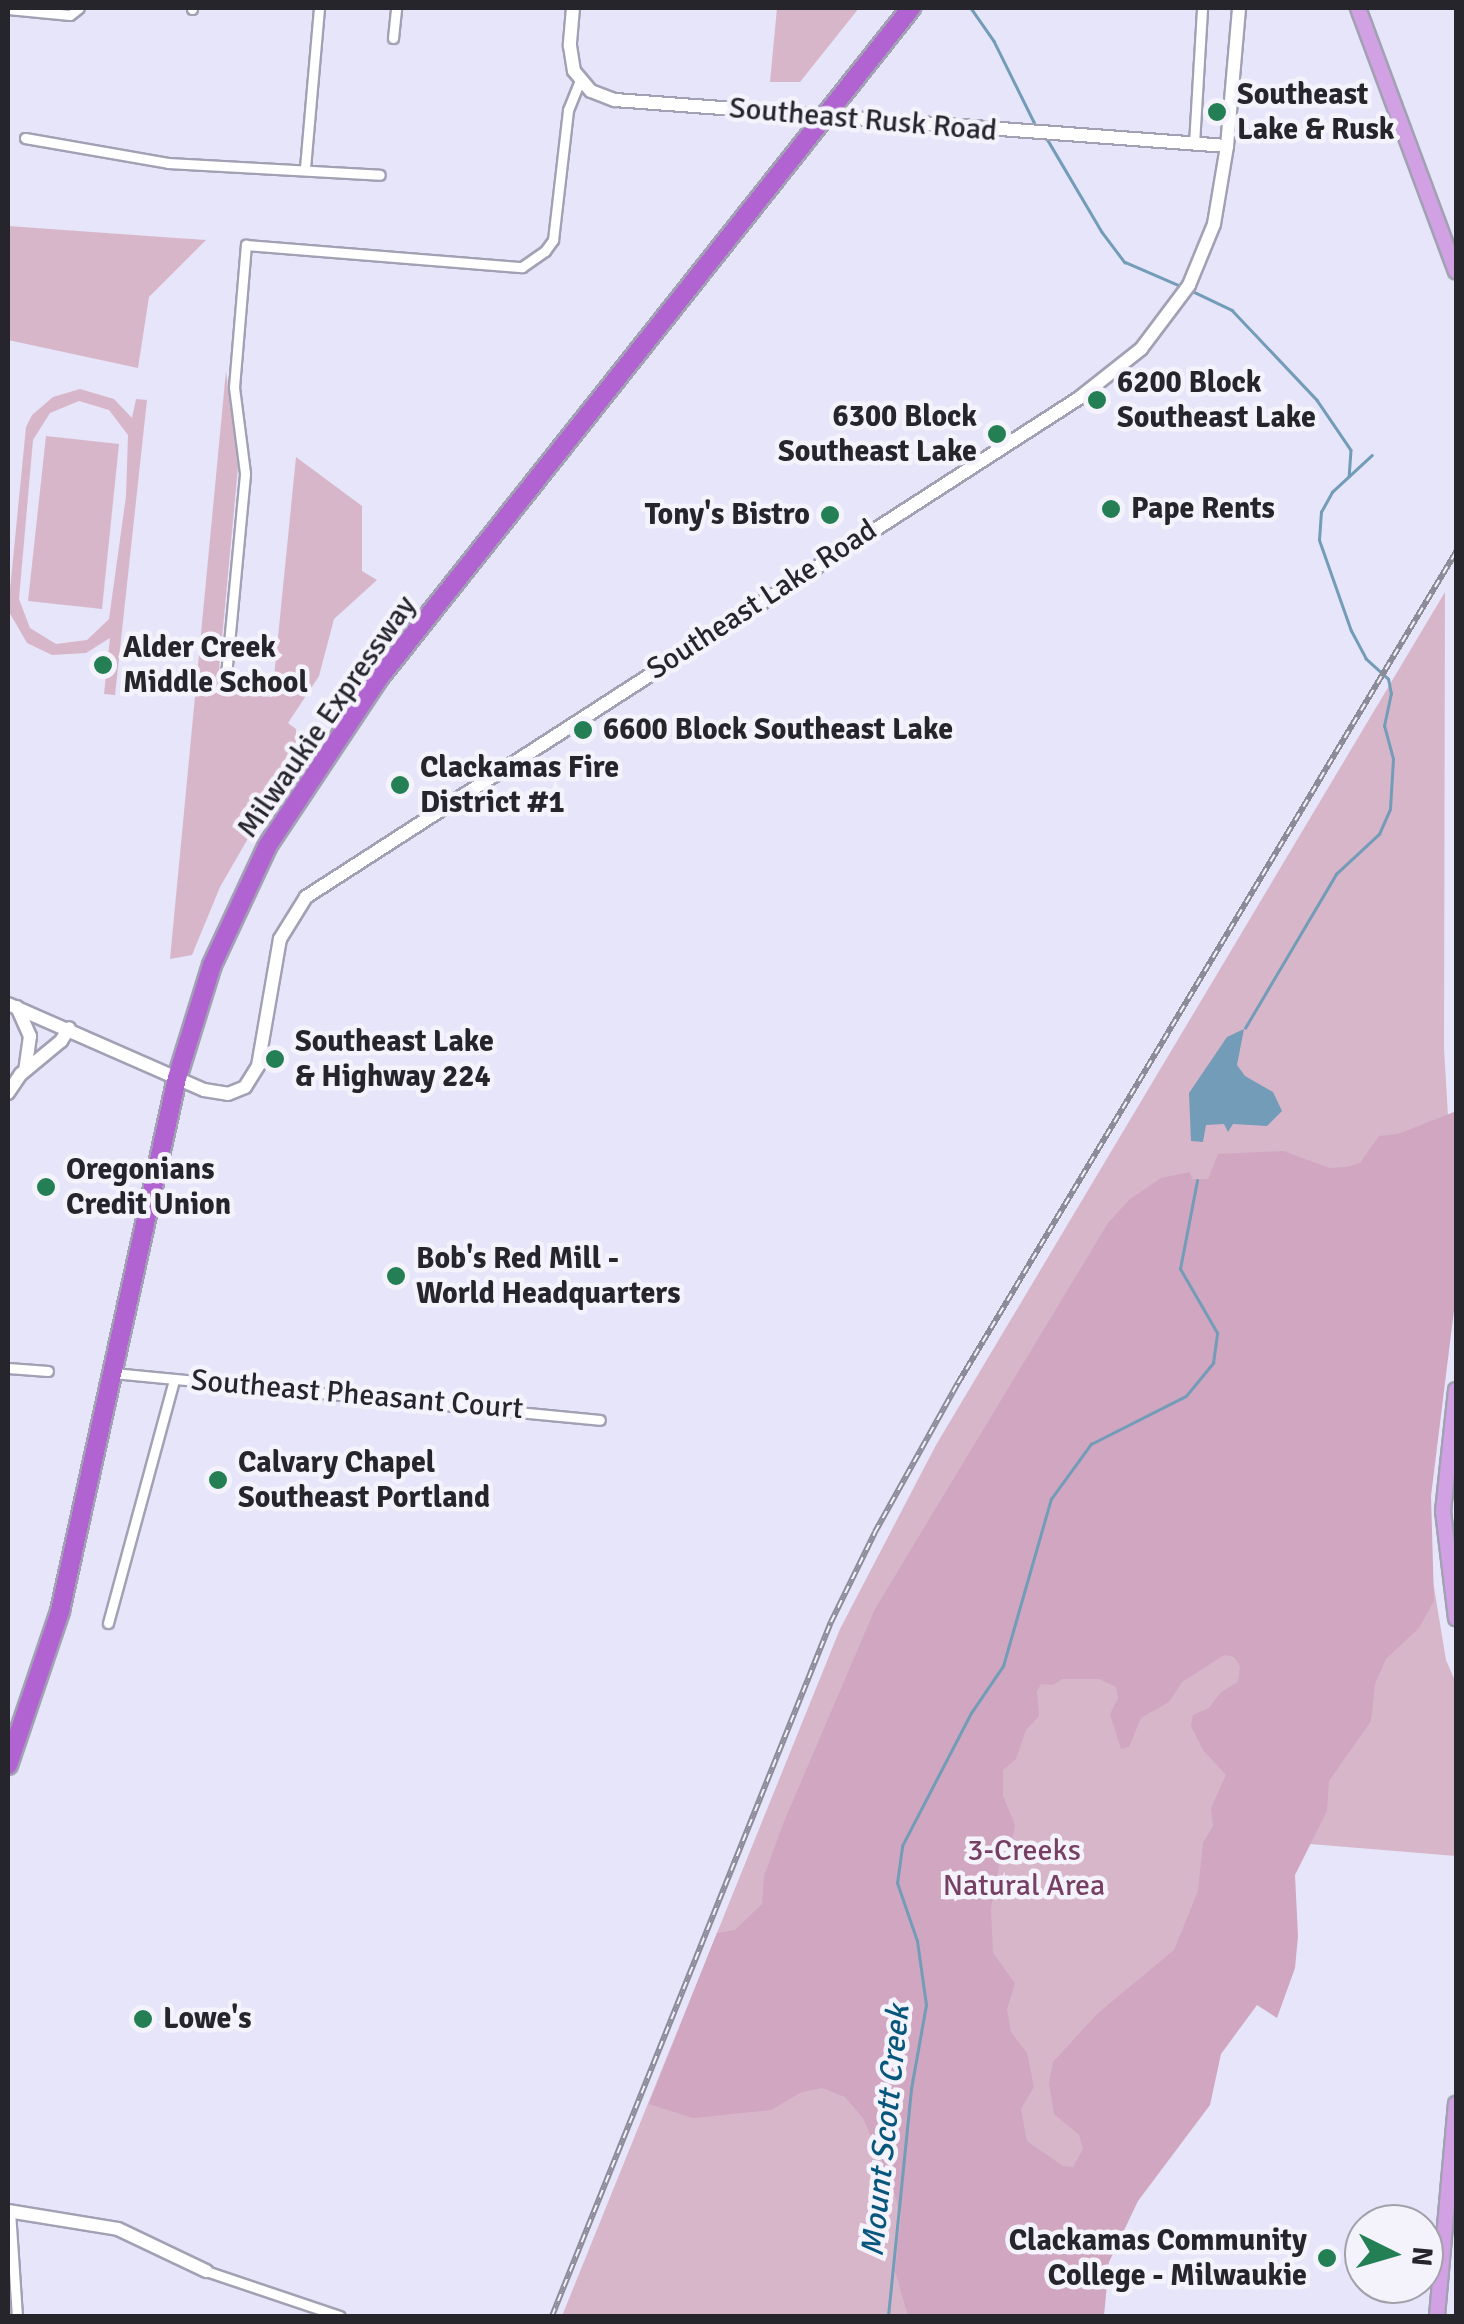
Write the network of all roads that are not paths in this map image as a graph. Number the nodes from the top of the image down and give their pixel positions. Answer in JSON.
{"nodes":[{"id":1,"x":79,"y":8,"type":"edge"},
{"id":2,"x":319,"y":8,"type":"edge"},
{"id":3,"x":396,"y":8,"type":"edge"},
{"id":4,"x":573,"y":8,"type":"edge"},
{"id":5,"x":1202,"y":8,"type":"edge"},
{"id":6,"x":1239,"y":8,"type":"edge"},
{"id":7,"x":1358,"y":8,"type":"edge"},
{"id":8,"x":8,"y":9,"type":"edge"},
{"id":9,"x":910,"y":10,"type":"edge"},
{"id":10,"x":393,"y":38,"type":"dead end"},
{"id":11,"x":580,"y":81,"type":"junction"},
{"id":12,"x":824,"y":115,"type":"junction"},
{"id":13,"x":25,"y":138,"type":"dead end"},
{"id":14,"x":1194,"y":144,"type":"junction"},
{"id":15,"x":1227,"y":146,"type":"junction"},
{"id":16,"x":305,"y":168,"type":"junction"},
{"id":17,"x":380,"y":175,"type":"dead end"},
{"id":18,"x":1456,"y":271,"type":"edge"},
{"id":19,"x":225,"y":686,"type":"dead end"},
{"id":20,"x":12,"y":1006,"type":"edge"},
{"id":21,"x":69,"y":1028,"type":"junction"},
{"id":22,"x":25,"y":1070,"type":"junction"},
{"id":23,"x":178,"y":1078,"type":"junction"},
{"id":24,"x":8,"y":1093,"type":"edge"},
{"id":25,"x":8,"y":1368,"type":"edge"},
{"id":26,"x":48,"y":1370,"type":"dead end"},
{"id":27,"x":113,"y":1373,"type":"junction"},
{"id":28,"x":174,"y":1380,"type":"junction"},
{"id":29,"x":1456,"y":1390,"type":"edge"},
{"id":30,"x":600,"y":1420,"type":"dead end"},
{"id":31,"x":1454,"y":1425,"type":"edge"},
{"id":32,"x":1456,"y":1618,"type":"edge"},
{"id":33,"x":108,"y":1623,"type":"dead end"},
{"id":34,"x":8,"y":1764,"type":"edge"},
{"id":35,"x":1456,"y":2104,"type":"edge"},
{"id":36,"x":9,"y":2211,"type":"edge"},
{"id":37,"x":206,"y":2271,"type":"joint"},
{"id":38,"x":17,"y":2316,"type":"edge"},
{"id":39,"x":340,"y":2316,"type":"edge"},
{"id":40,"x":1437,"y":2316,"type":"edge"}],
"edges":[{"from":1,"to":8,"type":"street"},
{"from":2,"to":16,"type":"street"},
{"from":3,"to":10,"type":"street"},
{"from":4,"to":11,"type":"street"},
{"from":5,"to":14,"type":"street"},
{"from":6,"to":15,"type":"street","name":"Southeast Lake Road"},
{"from":7,"to":18,"type":"main road"},
{"from":9,"to":12,"type":"highway","name":"Milwaukie Expressway"},
{"from":11,"to":12,"type":"street","name":"Southeast Rusk Road"},
{"from":11,"to":19,"type":"street"},
{"from":12,"to":14,"type":"street","name":"Southeast Rusk Road"},
{"from":12,"to":23,"type":"highway","name":"Milwaukie Expressway"},
{"from":13,"to":16,"type":"street"},
{"from":14,"to":15,"type":"street","name":"Southeast Rusk Road"},
{"from":15,"to":23,"type":"street","name":"Southeast Lake Road"},
{"from":16,"to":17,"type":"street"},
{"from":20,"to":21,"type":"street"},
{"from":20,"to":22,"type":"street"},
{"from":21,"to":22,"type":"street"},
{"from":21,"to":23,"type":"street"},
{"from":22,"to":24,"type":"street"},
{"from":23,"to":27,"type":"highway","name":"Milwaukie Expressway"},
{"from":25,"to":26,"type":"street"},
{"from":27,"to":28,"type":"street","name":"Southeast Pheasant Court"},
{"from":27,"to":34,"type":"highway","name":"Milwaukie Expressway"},
{"from":28,"to":30,"type":"street","name":"Southeast Pheasant Court"},
{"from":28,"to":33,"type":"street"},
{"from":29,"to":31,"type":"main road"},
{"from":31,"to":32,"type":"main road"},
{"from":35,"to":40,"type":"main road"},
{"from":36,"to":37,"type":"street"},
{"from":36,"to":38,"type":"street"},
{"from":37,"to":39,"type":"street"}]}
